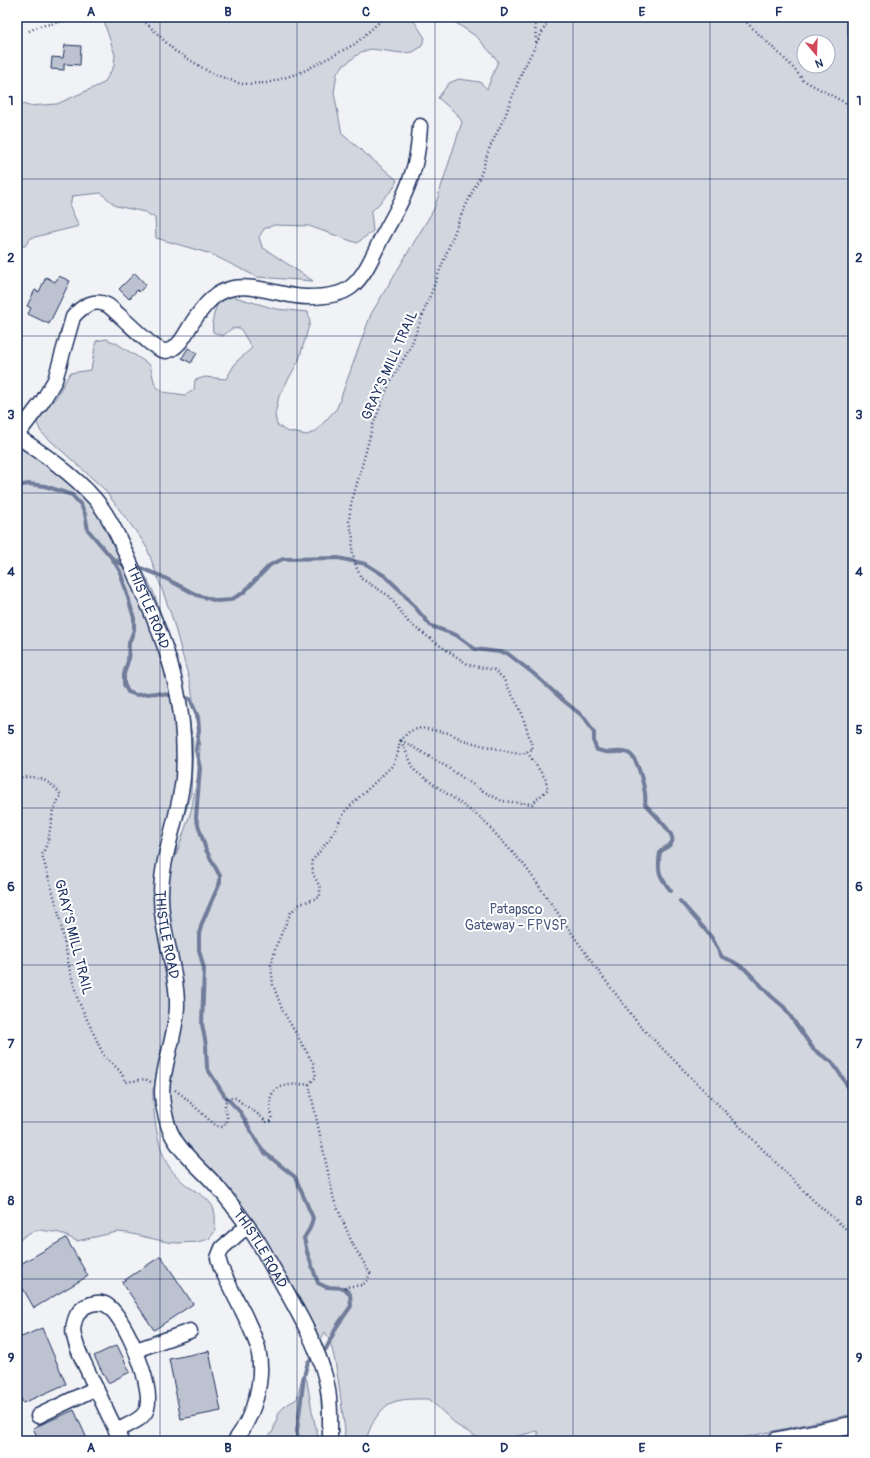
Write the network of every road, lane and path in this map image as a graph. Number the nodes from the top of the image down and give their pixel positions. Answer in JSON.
{"nodes":[{"id":1,"x":84,"y":17,"type":"edge"},
{"id":2,"x":140,"y":17,"type":"edge"},
{"id":3,"x":385,"y":17,"type":"edge"},
{"id":4,"x":535,"y":17,"type":"edge"},
{"id":5,"x":550,"y":17,"type":"edge"},
{"id":6,"x":741,"y":17,"type":"edge"},
{"id":7,"x":29,"y":31,"type":"dead end"},
{"id":8,"x":536,"y":45,"type":"junction"},
{"id":9,"x":853,"y":109,"type":"edge"},
{"id":10,"x":420,"y":126,"type":"dead end"},
{"id":11,"x":17,"y":436,"type":"edge"},
{"id":12,"x":400,"y":740,"type":"junction"},
{"id":13,"x":528,"y":752,"type":"junction"},
{"id":14,"x":17,"y":778,"type":"edge"},
{"id":15,"x":309,"y":1084,"type":"junction"},
{"id":16,"x":163,"y":1085,"type":"junction"},
{"id":17,"x":247,"y":1226,"type":"junction"},
{"id":18,"x":853,"y":1235,"type":"edge"},
{"id":19,"x":344,"y":1288,"type":"dead end"},
{"id":20,"x":190,"y":1331,"type":"dead end"},
{"id":21,"x":136,"y":1350,"type":"junction"},
{"id":22,"x":96,"y":1388,"type":"junction"},
{"id":23,"x":38,"y":1416,"type":"dead end"},
{"id":24,"x":853,"y":1425,"type":"edge"},
{"id":25,"x":119,"y":1436,"type":"edge"},
{"id":26,"x":236,"y":1441,"type":"edge"},
{"id":27,"x":330,"y":1441,"type":"edge"},
{"id":28,"x":776,"y":1441,"type":"edge"}],
"edges":[{"from":1,"to":7,"type":"path"},
{"from":2,"to":3,"type":"path"},
{"from":4,"to":8,"type":"path","name":"GRAY'S MILL TRAIL"},
{"from":5,"to":8,"type":"path"},
{"from":6,"to":9,"type":"path"},
{"from":8,"to":13,"type":"path","name":"GRAY'S MILL TRAIL"},
{"from":10,"to":11,"type":"street"},
{"from":11,"to":16,"type":"street","name":"THISTLE ROAD"},
{"from":12,"to":13,"type":"path"},
{"from":12,"to":13,"type":"path"},
{"from":12,"to":15,"type":"path"},
{"from":12,"to":18,"type":"path"},
{"from":14,"to":16,"type":"path","name":"GRAY'S MILL TRAIL"},
{"from":15,"to":16,"type":"path","name":"GRAY'S MILL TRAIL"},
{"from":15,"to":19,"type":"path"},
{"from":16,"to":17,"type":"street","name":"THISTLE ROAD"},
{"from":17,"to":26,"type":"street"},
{"from":17,"to":27,"type":"street","name":"THISTLE ROAD"},
{"from":20,"to":21,"type":"street"},
{"from":21,"to":22,"type":"street"},
{"from":21,"to":25,"type":"street"},
{"from":22,"to":23,"type":"street"},
{"from":22,"to":25,"type":"street"},
{"from":24,"to":28,"type":"main road"}]}
